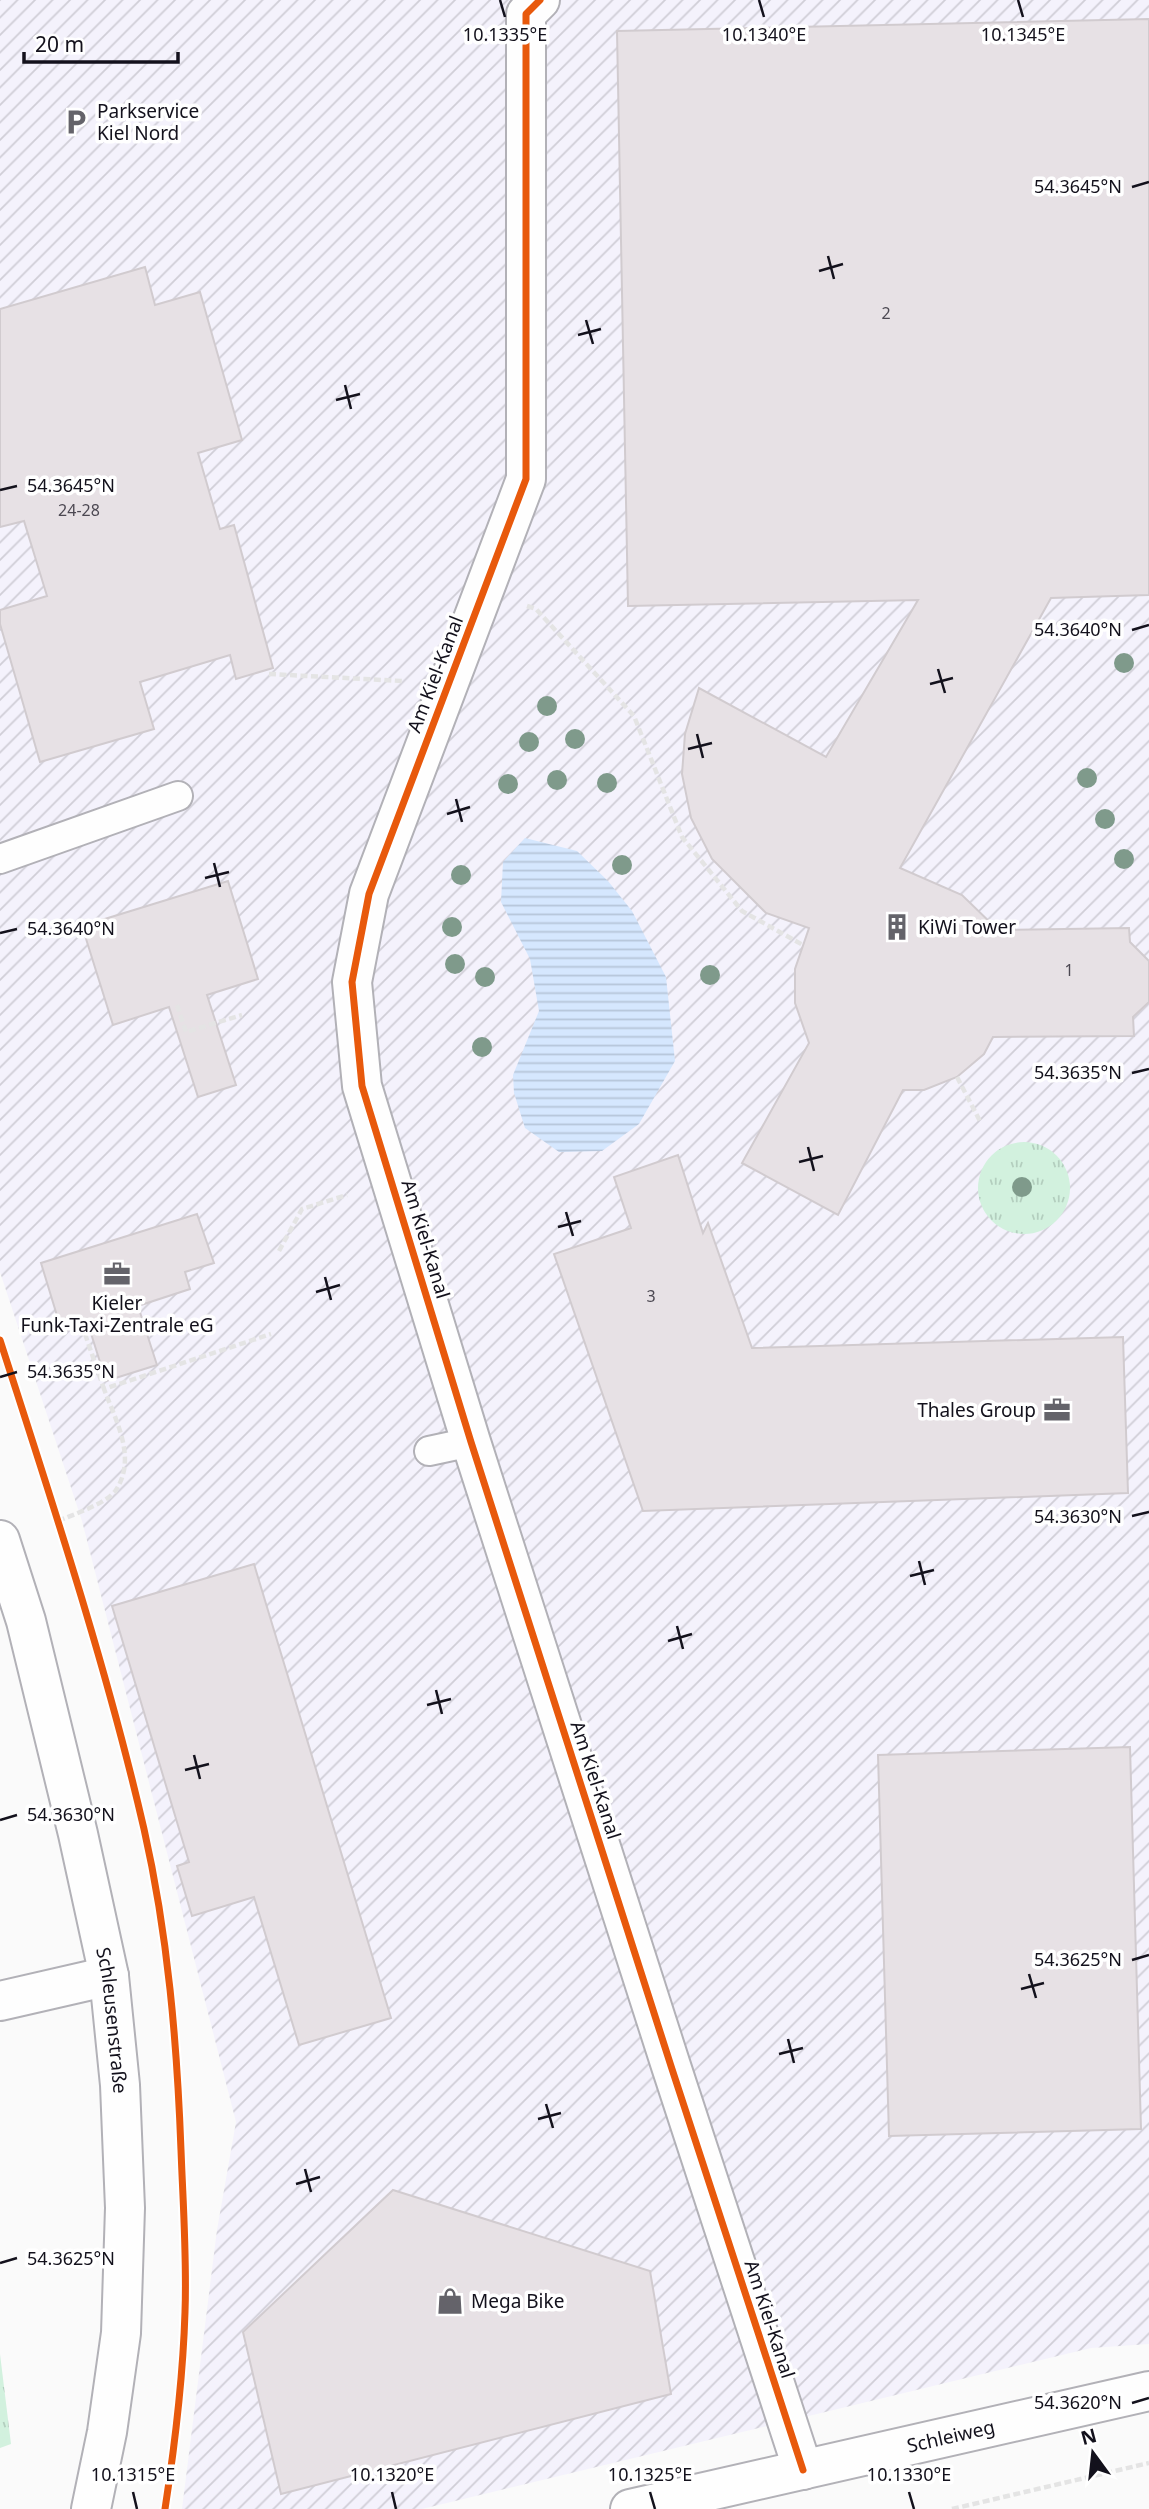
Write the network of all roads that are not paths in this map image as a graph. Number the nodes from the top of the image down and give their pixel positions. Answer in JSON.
{"nodes":[{"id":1,"x":540,"y":0,"type":"edge"},
{"id":2,"x":178,"y":796,"type":"dead end"},
{"id":3,"x":0,"y":859,"type":"edge"},
{"id":4,"x":471,"y":1442,"type":"junction"},
{"id":5,"x":429,"y":1451,"type":"dead end"},
{"id":6,"x":0,"y":1540,"type":"edge"},
{"id":7,"x":109,"y":1976,"type":"junction"},
{"id":8,"x":0,"y":2001,"type":"edge"},
{"id":9,"x":1149,"y":2391,"type":"edge"},
{"id":10,"x":803,"y":2470,"type":"junction"},
{"id":11,"x":91,"y":2509,"type":"edge"},
{"id":12,"x":630,"y":2509,"type":"edge"}],
"edges":[{"from":1,"to":4,"type":"street","name":"Am Kiel-Kanal"},
{"from":2,"to":3,"type":"lane"},
{"from":4,"to":5,"type":"lane"},
{"from":4,"to":10,"type":"street","name":"Am Kiel-Kanal"},
{"from":6,"to":7,"type":"street","name":"Schleusenstraße"},
{"from":7,"to":8,"type":"street"},
{"from":7,"to":11,"type":"street","name":"Schleusenstraße"},
{"from":9,"to":10,"type":"street","name":"Schleiweg"},
{"from":10,"to":12,"type":"street","name":"Schleiweg"}]}
